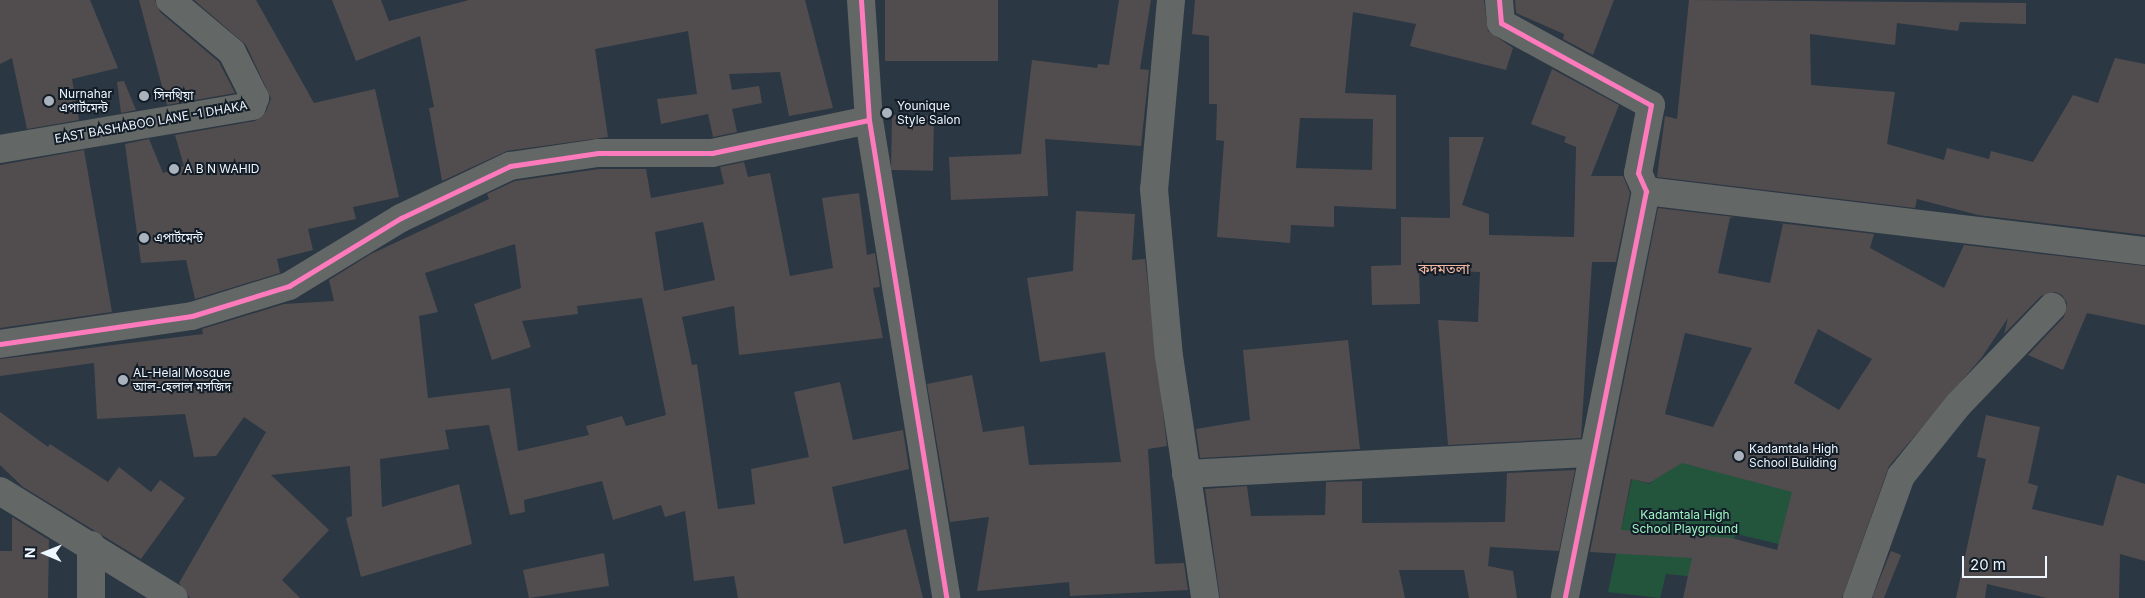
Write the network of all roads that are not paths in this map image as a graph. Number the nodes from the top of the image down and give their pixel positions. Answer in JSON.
{"nodes":[{"id":1,"x":170,"y":0,"type":"edge"},
{"id":2,"x":861,"y":0,"type":"edge"},
{"id":3,"x":1171,"y":0,"type":"edge"},
{"id":4,"x":1498,"y":0,"type":"edge"},
{"id":5,"x":868,"y":120,"type":"junction"},
{"id":6,"x":0,"y":149,"type":"edge"},
{"id":7,"x":1646,"y":191,"type":"junction"},
{"id":8,"x":2145,"y":251,"type":"edge"},
{"id":9,"x":2052,"y":307,"type":"dead end"},
{"id":10,"x":0,"y":344,"type":"edge"},
{"id":11,"x":1592,"y":453,"type":"junction"},
{"id":12,"x":1186,"y":474,"type":"junction"},
{"id":13,"x":0,"y":491,"type":"edge"},
{"id":14,"x":91,"y":545,"type":"junction"},
{"id":15,"x":90,"y":598,"type":"edge"},
{"id":16,"x":174,"y":598,"type":"edge"},
{"id":17,"x":946,"y":598,"type":"edge"},
{"id":18,"x":1205,"y":598,"type":"edge"},
{"id":19,"x":1564,"y":598,"type":"edge"},
{"id":20,"x":1857,"y":598,"type":"edge"}],
"edges":[{"from":1,"to":6,"type":"street","name":"EAST BASHABOO LANE -1 DHAKA"},
{"from":2,"to":5,"type":"street"},
{"from":3,"to":12,"type":"street"},
{"from":4,"to":7,"type":"street"},
{"from":5,"to":10,"type":"street"},
{"from":5,"to":17,"type":"street"},
{"from":7,"to":8,"type":"street"},
{"from":7,"to":11,"type":"street"},
{"from":9,"to":20,"type":"street"},
{"from":11,"to":12,"type":"street"},
{"from":11,"to":19,"type":"street"},
{"from":12,"to":18,"type":"street"},
{"from":13,"to":14,"type":"street"},
{"from":14,"to":15,"type":"street"},
{"from":14,"to":16,"type":"street"}]}
